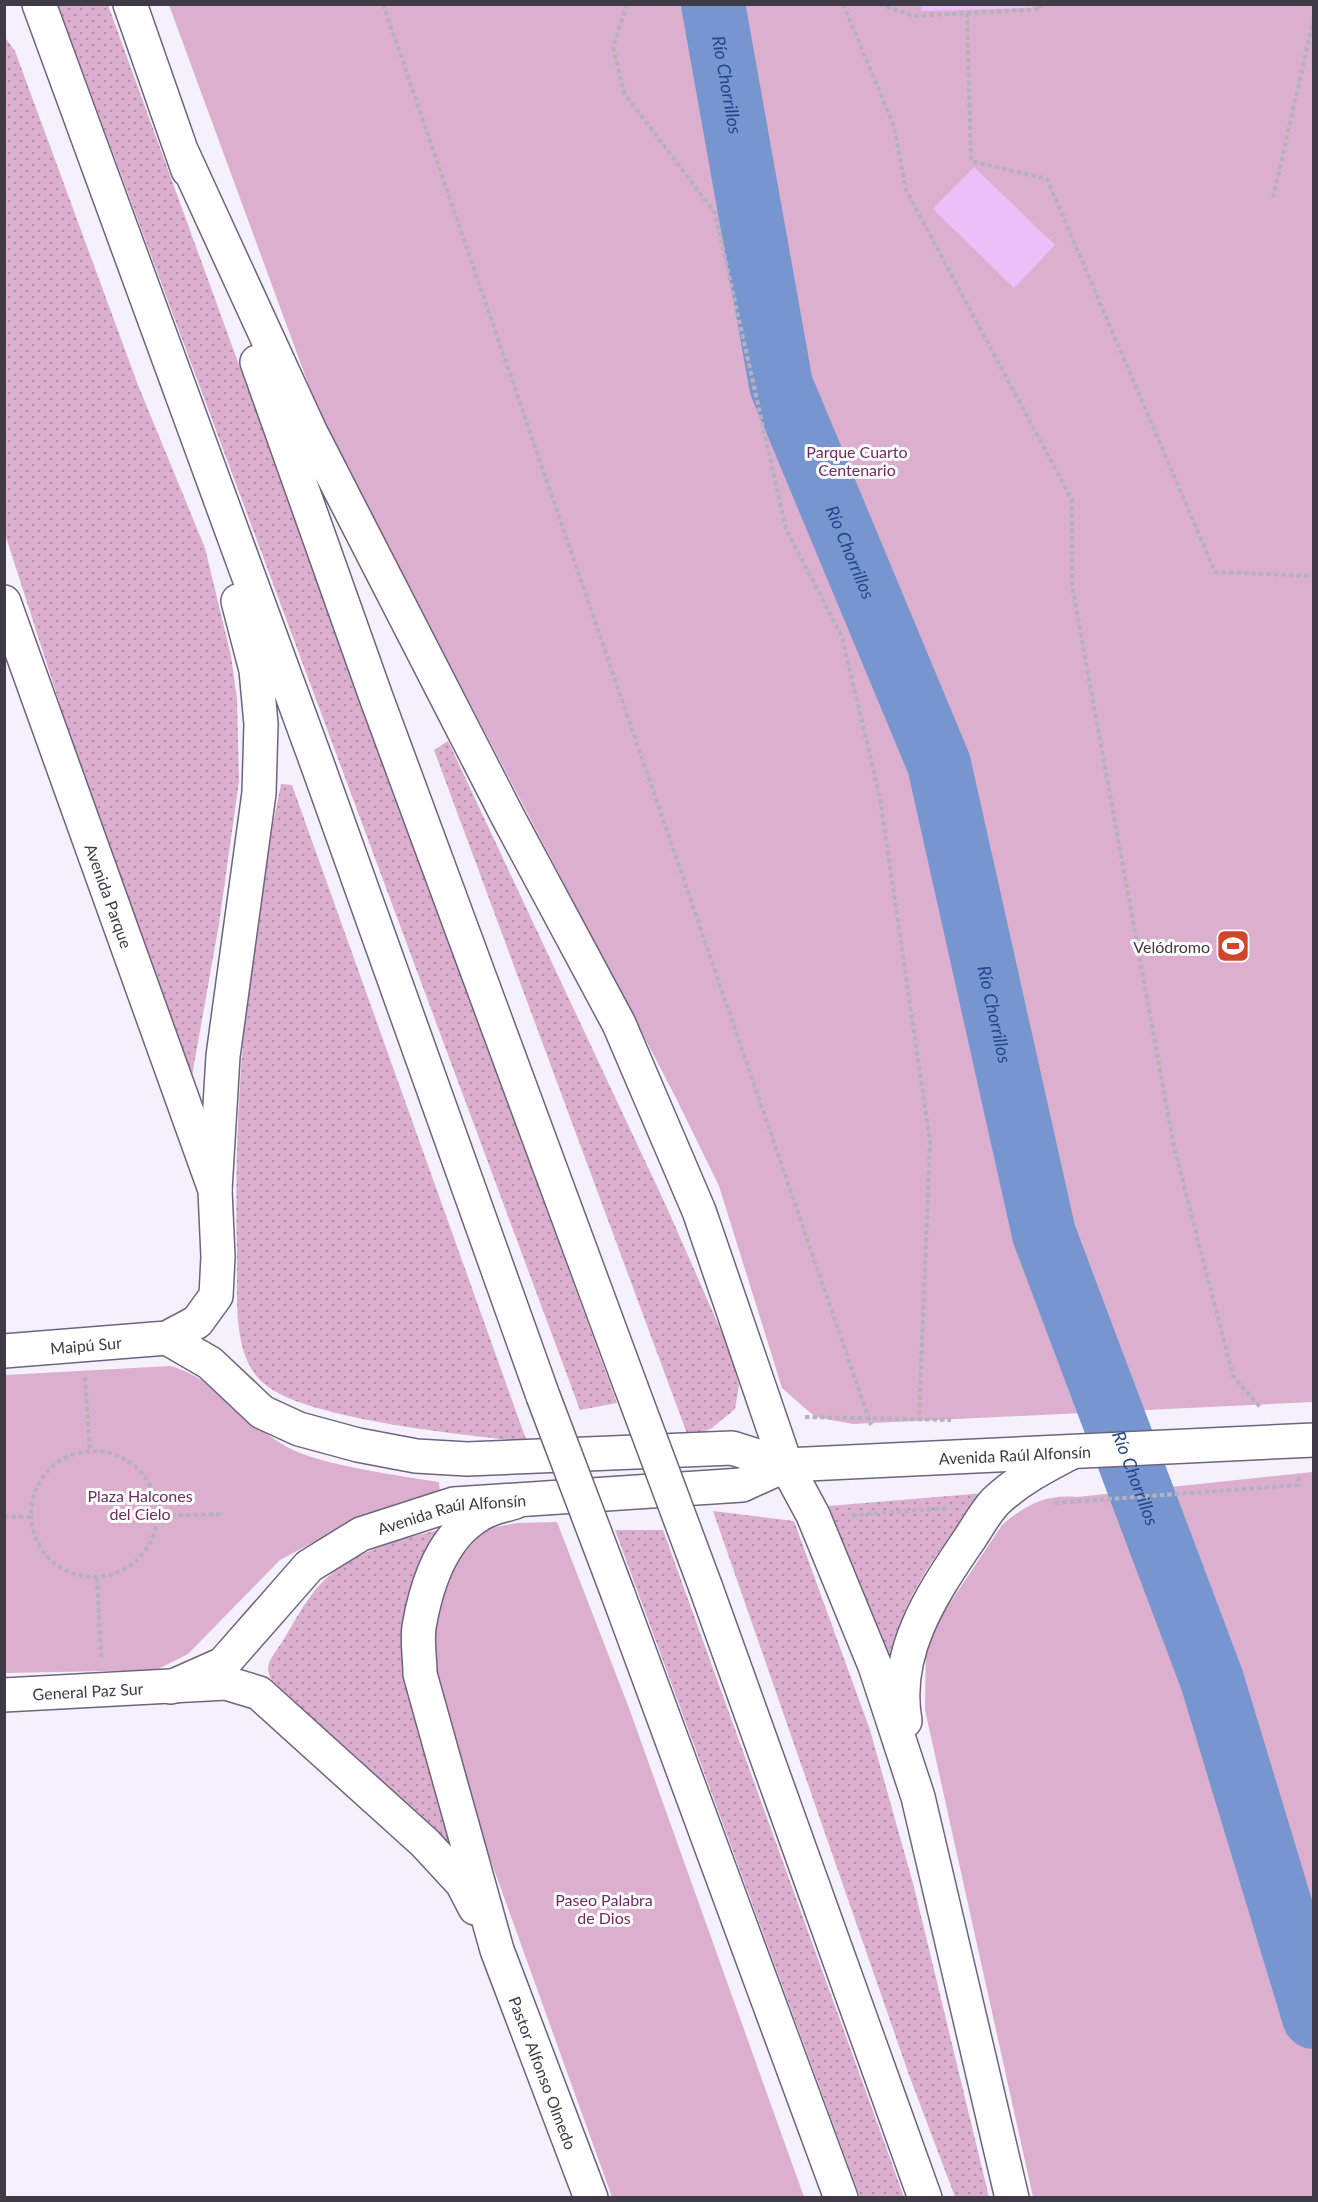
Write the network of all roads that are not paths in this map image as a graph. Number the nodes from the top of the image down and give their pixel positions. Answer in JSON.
{"nodes":[{"id":1,"x":39,"y":4,"type":"edge"},
{"id":2,"x":130,"y":4,"type":"edge"},
{"id":3,"x":181,"y":150,"type":"junction"},
{"id":4,"x":181,"y":390,"type":"junction"},
{"id":5,"x":4,"y":602,"type":"edge"},
{"id":6,"x":215,"y":1190,"type":"junction"},
{"id":7,"x":167,"y":1338,"type":"junction"},
{"id":8,"x":4,"y":1351,"type":"edge"},
{"id":9,"x":1309,"y":1440,"type":"edge"},
{"id":10,"x":1072,"y":1452,"type":"junction"},
{"id":11,"x":786,"y":1465,"type":"junction"},
{"id":12,"x":514,"y":1502,"type":"junction"},
{"id":13,"x":171,"y":1687,"type":"junction"},
{"id":14,"x":4,"y":1695,"type":"edge"},
{"id":15,"x":918,"y":1797,"type":"junction"},
{"id":16,"x":496,"y":1950,"type":"junction"},
{"id":17,"x":591,"y":2198,"type":"edge"},
{"id":18,"x":841,"y":2198,"type":"edge"},
{"id":19,"x":925,"y":2198,"type":"edge"},
{"id":20,"x":1012,"y":2198,"type":"edge"}],
"edges":[{"from":1,"to":4,"type":"main road"},
{"from":2,"to":3,"type":"main road"},
{"from":3,"to":11,"type":"main road"},
{"from":3,"to":19,"type":"main road","bridge":true},
{"from":4,"to":6,"type":"main road"},
{"from":4,"to":18,"type":"main road","bridge":true},
{"from":5,"to":6,"type":"main road","name":"Avenida Parque"},
{"from":6,"to":7,"type":"main road"},
{"from":7,"to":8,"type":"main road","name":"Maipú Sur"},
{"from":7,"to":11,"type":"main road","name":"Avenida Raúl Alfonsín"},
{"from":9,"to":10,"type":"main road","name":"Avenida Raúl Alfonsín"},
{"from":10,"to":11,"type":"main road","name":"Avenida Raúl Alfonsín"},
{"from":10,"to":15,"type":"main road"},
{"from":11,"to":12,"type":"main road","name":"Avenida Raúl Alfonsín"},
{"from":11,"to":15,"type":"main road"},
{"from":12,"to":13,"type":"main road","name":"Avenida Raúl Alfonsín"},
{"from":12,"to":16,"type":"main road"},
{"from":13,"to":14,"type":"main road","name":"General Paz Sur"},
{"from":13,"to":16,"type":"main road","name":"General Paz Sur"},
{"from":15,"to":20,"type":"main road"},
{"from":16,"to":17,"type":"main road","name":"Pastor Alfonso Olmedo"}]}
